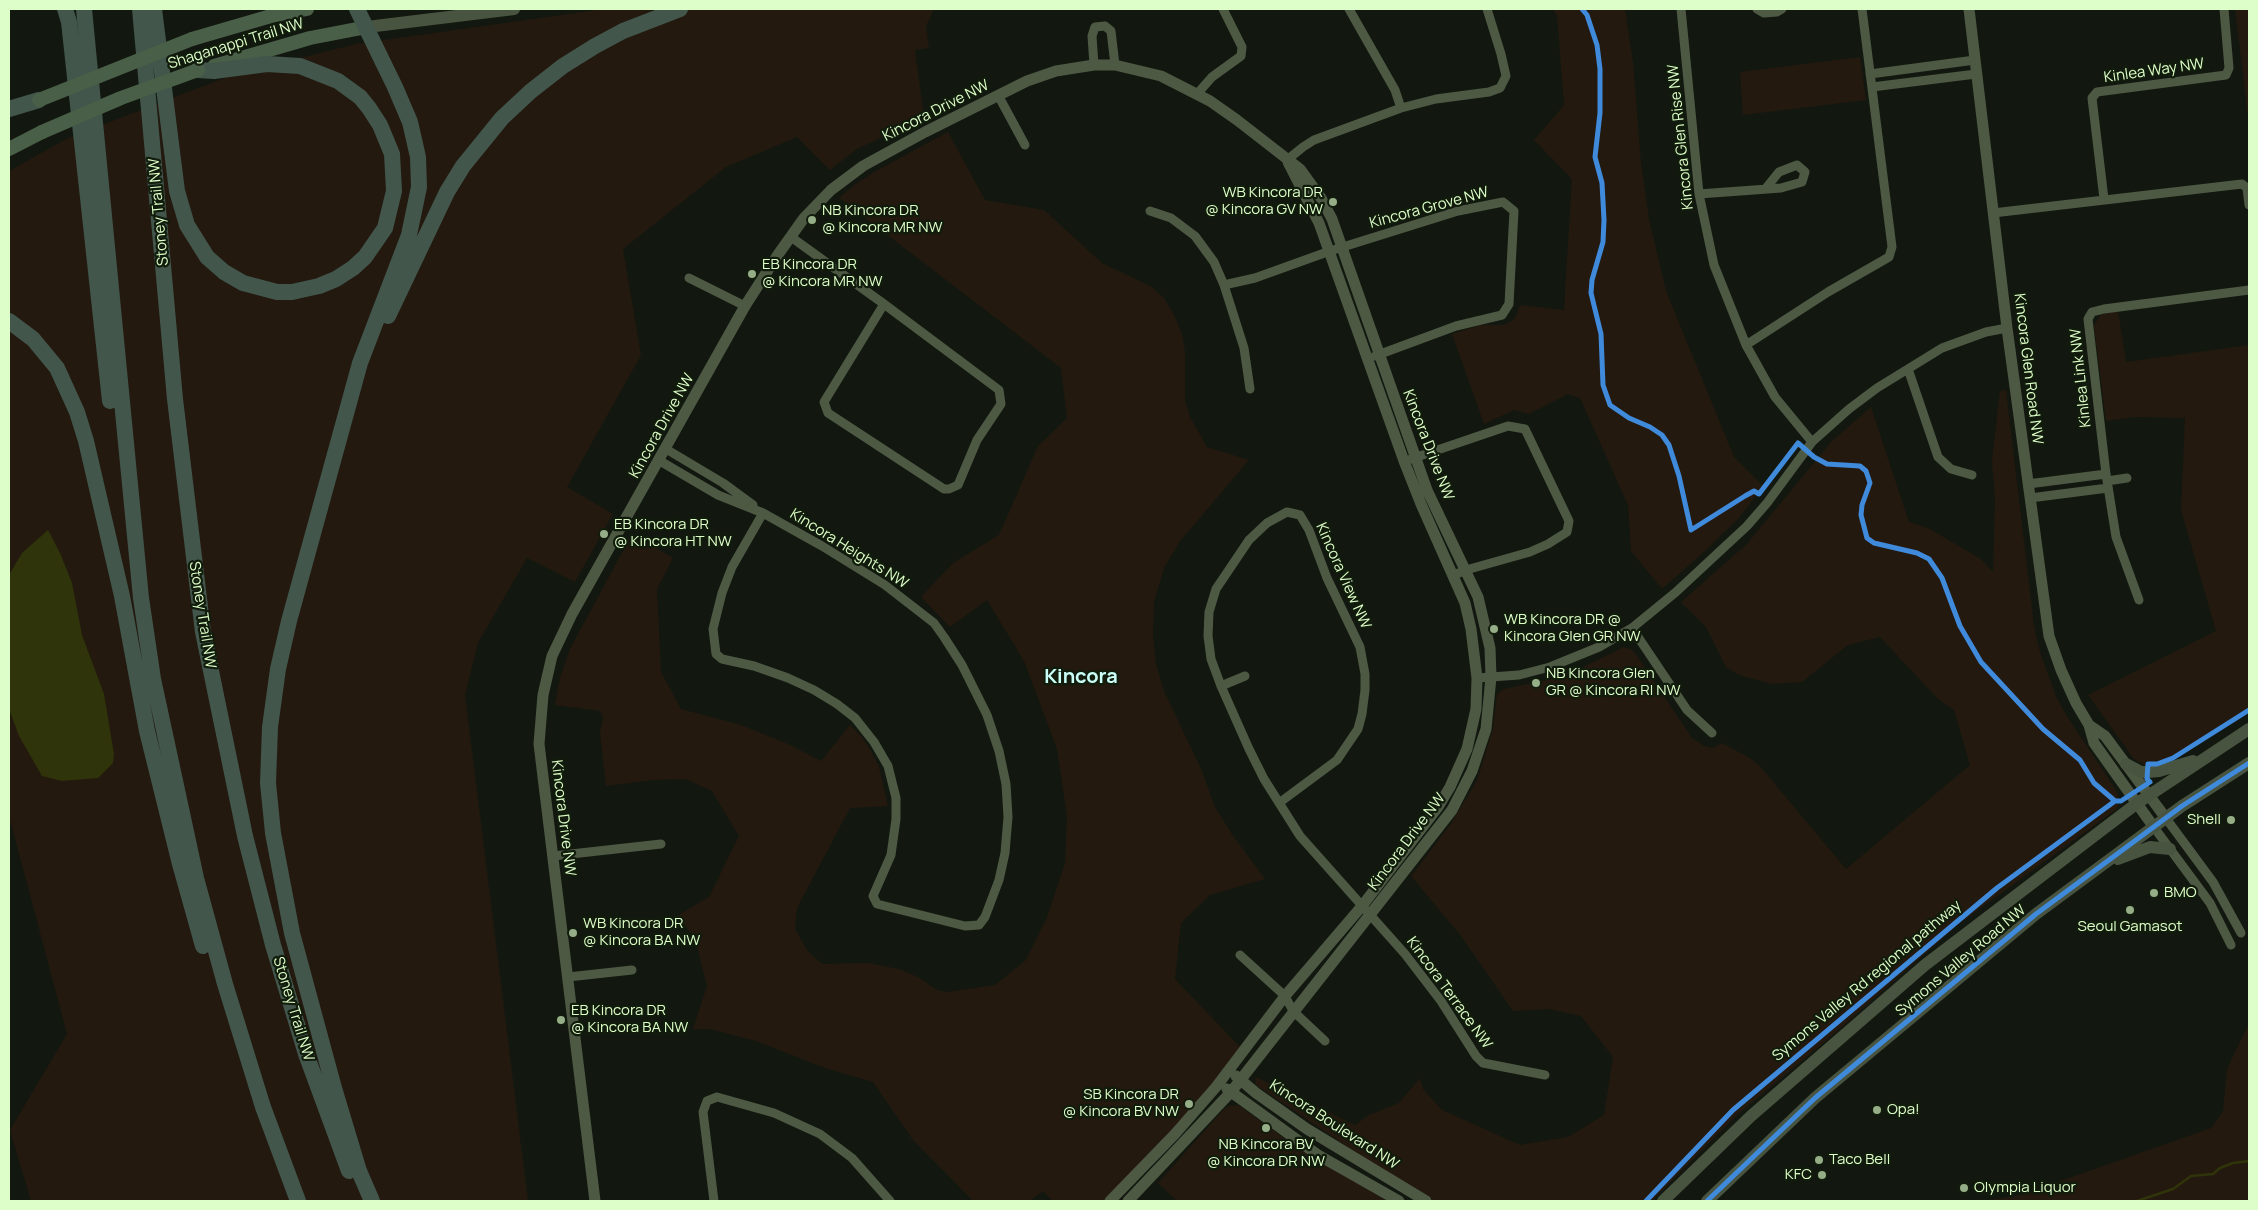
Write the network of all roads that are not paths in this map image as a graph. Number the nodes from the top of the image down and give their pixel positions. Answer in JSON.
{"nodes":[{"id":1,"x":65,"y":9,"type":"edge"},
{"id":2,"x":84,"y":9,"type":"edge"},
{"id":3,"x":140,"y":9,"type":"edge"},
{"id":4,"x":154,"y":9,"type":"edge"},
{"id":5,"x":307,"y":9,"type":"edge"},
{"id":6,"x":357,"y":9,"type":"edge"},
{"id":7,"x":514,"y":9,"type":"edge"},
{"id":8,"x":680,"y":9,"type":"edge"},
{"id":9,"x":1224,"y":9,"type":"edge"},
{"id":10,"x":1349,"y":9,"type":"edge"},
{"id":11,"x":1487,"y":9,"type":"edge"},
{"id":12,"x":1682,"y":9,"type":"edge"},
{"id":13,"x":1757,"y":9,"type":"edge"},
{"id":14,"x":1782,"y":9,"type":"edge"},
{"id":15,"x":1862,"y":9,"type":"edge"},
{"id":16,"x":1969,"y":9,"type":"edge"},
{"id":17,"x":2224,"y":9,"type":"edge"},
{"id":18,"x":367,"y":27,"type":"junction"},
{"id":19,"x":1975,"y":60,"type":"junction"},
{"id":20,"x":1094,"y":65,"type":"junction"},
{"id":21,"x":1115,"y":65,"type":"junction"},
{"id":22,"x":198,"y":70,"type":"junction"},
{"id":23,"x":1870,"y":74,"type":"junction"},
{"id":24,"x":1976,"y":74,"type":"junction"},
{"id":25,"x":1872,"y":86,"type":"junction"},
{"id":26,"x":1197,"y":94,"type":"junction"},
{"id":27,"x":998,"y":95,"type":"junction"},
{"id":28,"x":39,"y":100,"type":"junction"},
{"id":29,"x":1401,"y":108,"type":"junction"},
{"id":30,"x":9,"y":109,"type":"edge"},
{"id":31,"x":9,"y":115,"type":"edge"},
{"id":32,"x":1025,"y":145,"type":"dead end"},
{"id":33,"x":9,"y":149,"type":"edge"},
{"id":34,"x":1287,"y":160,"type":"junction"},
{"id":35,"x":1766,"y":188,"type":"dead end"},
{"id":36,"x":1699,"y":194,"type":"junction"},
{"id":37,"x":2104,"y":199,"type":"junction"},
{"id":38,"x":2249,"y":205,"type":"edge"},
{"id":39,"x":1150,"y":211,"type":"dead end"},
{"id":40,"x":1993,"y":213,"type":"junction"},
{"id":41,"x":791,"y":237,"type":"junction"},
{"id":42,"x":1342,"y":247,"type":"junction"},
{"id":43,"x":1330,"y":251,"type":"junction"},
{"id":44,"x":689,"y":278,"type":"dead end"},
{"id":45,"x":1224,"y":285,"type":"junction"},
{"id":46,"x":2249,"y":290,"type":"edge"},
{"id":47,"x":884,"y":304,"type":"junction"},
{"id":48,"x":746,"y":306,"type":"junction"},
{"id":49,"x":9,"y":321,"type":"edge"},
{"id":50,"x":2007,"y":328,"type":"junction"},
{"id":51,"x":1746,"y":345,"type":"junction"},
{"id":52,"x":1379,"y":354,"type":"junction"},
{"id":53,"x":1367,"y":359,"type":"junction"},
{"id":54,"x":1908,"y":369,"type":"junction"},
{"id":55,"x":1250,"y":389,"type":"dead end"},
{"id":56,"x":1812,"y":442,"type":"junction"},
{"id":57,"x":666,"y":449,"type":"junction"},
{"id":58,"x":333,"y":458,"type":"junction"},
{"id":59,"x":1409,"y":459,"type":"junction"},
{"id":60,"x":660,"y":461,"type":"junction"},
{"id":61,"x":1972,"y":475,"type":"dead end"},
{"id":62,"x":2127,"y":478,"type":"dead end"},
{"id":63,"x":2107,"y":481,"type":"junction"},
{"id":64,"x":2028,"y":484,"type":"junction"},
{"id":65,"x":2030,"y":498,"type":"junction"},
{"id":66,"x":763,"y":513,"type":"junction"},
{"id":67,"x":1466,"y":570,"type":"junction"},
{"id":68,"x":1454,"y":575,"type":"junction"},
{"id":69,"x":141,"y":598,"type":"junction"},
{"id":70,"x":2139,"y":600,"type":"dead end"},
{"id":71,"x":1632,"y":628,"type":"junction"},
{"id":72,"x":1245,"y":676,"type":"dead end"},
{"id":73,"x":1491,"y":677,"type":"junction"},
{"id":74,"x":1477,"y":678,"type":"junction"},
{"id":75,"x":1221,"y":686,"type":"junction"},
{"id":76,"x":2090,"y":725,"type":"junction"},
{"id":77,"x":2249,"y":728,"type":"edge"},
{"id":78,"x":1712,"y":732,"type":"dead end"},
{"id":79,"x":2207,"y":756,"type":"junction"},
{"id":80,"x":2249,"y":763,"type":"edge"},
{"id":81,"x":2126,"y":764,"type":"junction"},
{"id":82,"x":2148,"y":795,"type":"junction"},
{"id":83,"x":1279,"y":803,"type":"junction"},
{"id":84,"x":2136,"y":804,"type":"junction"},
{"id":85,"x":2165,"y":818,"type":"junction"},
{"id":86,"x":2153,"y":826,"type":"junction"},
{"id":87,"x":661,"y":844,"type":"dead end"},
{"id":88,"x":2170,"y":849,"type":"junction"},
{"id":89,"x":553,"y":856,"type":"junction"},
{"id":90,"x":2091,"y":871,"type":"junction"},
{"id":91,"x":1362,"y":906,"type":"junction"},
{"id":92,"x":1370,"y":916,"type":"junction"},
{"id":93,"x":2242,"y":933,"type":"dead end"},
{"id":94,"x":2231,"y":945,"type":"dead end"},
{"id":95,"x":1240,"y":955,"type":"dead end"},
{"id":96,"x":632,"y":970,"type":"dead end"},
{"id":97,"x":568,"y":978,"type":"junction"},
{"id":98,"x":1285,"y":996,"type":"junction"},
{"id":99,"x":1293,"y":1011,"type":"junction"},
{"id":100,"x":1325,"y":1041,"type":"dead end"},
{"id":101,"x":1229,"y":1070,"type":"junction"},
{"id":102,"x":1545,"y":1076,"type":"dead end"},
{"id":103,"x":1241,"y":1080,"type":"junction"},
{"id":104,"x":1220,"y":1083,"type":"junction"},
{"id":105,"x":1231,"y":1092,"type":"junction"},
{"id":106,"x":263,"y":1107,"type":"junction"},
{"id":107,"x":298,"y":1201,"type":"edge"},
{"id":108,"x":361,"y":1201,"type":"edge"},
{"id":109,"x":372,"y":1201,"type":"edge"},
{"id":110,"x":595,"y":1201,"type":"edge"},
{"id":111,"x":714,"y":1201,"type":"edge"},
{"id":112,"x":890,"y":1201,"type":"edge"},
{"id":113,"x":1110,"y":1201,"type":"edge"},
{"id":114,"x":1128,"y":1201,"type":"edge"},
{"id":115,"x":1398,"y":1201,"type":"edge"},
{"id":116,"x":1426,"y":1201,"type":"edge"},
{"id":117,"x":1663,"y":1201,"type":"edge"},
{"id":118,"x":1706,"y":1201,"type":"edge"}],
"edges":[{"from":1,"to":69,"type":"highway"},
{"from":2,"to":69,"type":"highway"},
{"from":3,"to":108,"type":"highway","name":"Stoney Trail NW"},
{"from":4,"to":22,"type":"highway"},
{"from":5,"to":28,"type":"main road","name":"Shaganappi Trail NW","bridge":true},
{"from":6,"to":18,"type":"highway"},
{"from":7,"to":18,"type":"main road","name":"Shaganappi Trail NW"},
{"from":8,"to":58,"type":"highway"},
{"from":9,"to":26,"type":"street"},
{"from":10,"to":29,"type":"street"},
{"from":11,"to":29,"type":"street"},
{"from":12,"to":36,"type":"street","name":"Kincora Glen Rise NW"},
{"from":13,"to":14,"type":"street"},
{"from":15,"to":23,"type":"street"},
{"from":16,"to":19,"type":"street","name":"Kincora Glen Road NW"},
{"from":17,"to":37,"type":"street","name":"Kinlea Way NW"},
{"from":18,"to":22,"type":"main road","name":"Shaganappi Trail NW"},
{"from":18,"to":58,"type":"highway"},
{"from":19,"to":23,"type":"street"},
{"from":19,"to":24,"type":"street","name":"Kincora Glen Road NW"},
{"from":20,"to":21,"type":"street","name":"Kincora Drive NW"},
{"from":20,"to":21,"type":"street"},
{"from":20,"to":27,"type":"street","name":"Kincora Drive NW"},
{"from":21,"to":26,"type":"street","name":"Kincora Drive NW"},
{"from":22,"to":33,"type":"main road","name":"Shaganappi Trail NW","bridge":true},
{"from":23,"to":25,"type":"street"},
{"from":24,"to":25,"type":"street"},
{"from":24,"to":40,"type":"street","name":"Kincora Glen Road NW"},
{"from":25,"to":51,"type":"street"},
{"from":26,"to":34,"type":"street","name":"Kincora Drive NW"},
{"from":27,"to":32,"type":"street"},
{"from":27,"to":41,"type":"street","name":"Kincora Drive NW"},
{"from":28,"to":30,"type":"highway"},
{"from":28,"to":31,"type":"main road","name":"Shaganappi Trail NW"},
{"from":29,"to":34,"type":"street"},
{"from":34,"to":42,"type":"street","name":"Kincora Drive NW"},
{"from":34,"to":43,"type":"street","name":"Kincora Drive NW"},
{"from":35,"to":36,"type":"street"},
{"from":36,"to":51,"type":"street","name":"Kincora Glen Rise NW"},
{"from":37,"to":38,"type":"street"},
{"from":37,"to":40,"type":"street"},
{"from":39,"to":45,"type":"street"},
{"from":40,"to":50,"type":"street","name":"Kincora Glen Road NW"},
{"from":41,"to":47,"type":"street"},
{"from":41,"to":48,"type":"street","name":"Kincora Drive NW"},
{"from":42,"to":43,"type":"street"},
{"from":42,"to":52,"type":"street","name":"Kincora Drive NW"},
{"from":42,"to":52,"type":"street","name":"Kincora Grove NW"},
{"from":43,"to":45,"type":"street"},
{"from":43,"to":53,"type":"street","name":"Kincora Drive NW"},
{"from":44,"to":48,"type":"street"},
{"from":45,"to":55,"type":"street"},
{"from":46,"to":63,"type":"street","name":"Kinlea Link NW"},
{"from":47,"to":47,"type":"street"},
{"from":48,"to":57,"type":"street","name":"Kincora Drive NW"},
{"from":49,"to":106,"type":"highway"},
{"from":50,"to":54,"type":"street"},
{"from":50,"to":64,"type":"street","name":"Kincora Glen Road NW"},
{"from":51,"to":56,"type":"street","name":"Kincora Glen Rise NW"},
{"from":52,"to":53,"type":"street","name":"Kincora Grove NW"},
{"from":52,"to":59,"type":"street","name":"Kincora Drive NW"},
{"from":53,"to":59,"type":"street","name":"Kincora Drive NW"},
{"from":54,"to":56,"type":"street"},
{"from":54,"to":61,"type":"street"},
{"from":56,"to":71,"type":"street"},
{"from":57,"to":60,"type":"street","name":"Kincora Drive NW"},
{"from":57,"to":66,"type":"street","name":"Kincora Heights NW"},
{"from":58,"to":109,"type":"highway"},
{"from":59,"to":67,"type":"street","name":"Kincora Drive NW"},
{"from":59,"to":67,"type":"street"},
{"from":59,"to":68,"type":"street","name":"Kincora Drive NW"},
{"from":60,"to":66,"type":"street","name":"Kincora Heights NW"},
{"from":60,"to":89,"type":"street","name":"Kincora Drive NW"},
{"from":62,"to":63,"type":"street"},
{"from":63,"to":64,"type":"street"},
{"from":63,"to":65,"type":"street"},
{"from":63,"to":70,"type":"street"},
{"from":64,"to":65,"type":"street","name":"Kincora Glen Road NW"},
{"from":65,"to":76,"type":"street","name":"Kincora Glen Road NW"},
{"from":66,"to":66,"type":"street","name":"Kincora Heights NW"},
{"from":67,"to":68,"type":"street"},
{"from":67,"to":73,"type":"street","name":"Kincora Drive NW"},
{"from":68,"to":74,"type":"street","name":"Kincora Drive NW"},
{"from":69,"to":106,"type":"highway"},
{"from":71,"to":73,"type":"street"},
{"from":71,"to":78,"type":"street"},
{"from":72,"to":75,"type":"street"},
{"from":73,"to":74,"type":"street"},
{"from":73,"to":92,"type":"street","name":"Kincora Drive NW"},
{"from":74,"to":91,"type":"street","name":"Kincora Drive NW"},
{"from":75,"to":83,"type":"street","name":"Kincora View NW"},
{"from":75,"to":83,"type":"street","name":"Kincora View NW"},
{"from":76,"to":81,"type":"street","name":"Kincora Glen Road NW"},
{"from":76,"to":84,"type":"street","name":"Kincora Glen Road NW"},
{"from":77,"to":79,"type":"main road","name":"Symons Valley Road NW"},
{"from":79,"to":81,"type":"main road"},
{"from":79,"to":82,"type":"main road","name":"Symons Valley Road NW"},
{"from":80,"to":85,"type":"main road","name":"Symons Valley Road NW"},
{"from":81,"to":82,"type":"street","name":"Kincora Glen Road NW"},
{"from":82,"to":84,"type":"main road","name":"Symons Valley Road NW"},
{"from":82,"to":85,"type":"street","name":"Kincora Glen Road NW"},
{"from":83,"to":91,"type":"street","name":"Kincora View NW"},
{"from":84,"to":86,"type":"street","name":"Kincora Glen Road NW"},
{"from":84,"to":117,"type":"main road","name":"Symons Valley Road NW"},
{"from":85,"to":86,"type":"main road","name":"Symons Valley Road NW"},
{"from":85,"to":93,"type":"street","name":"Kincora Glen Road NW"},
{"from":86,"to":88,"type":"street","name":"Kincora Glen Road NW"},
{"from":86,"to":90,"type":"main road","name":"Symons Valley Road NW"},
{"from":87,"to":89,"type":"street"},
{"from":88,"to":90,"type":"main road"},
{"from":88,"to":94,"type":"street","name":"Kincora Glen Road NW"},
{"from":89,"to":97,"type":"street","name":"Kincora Drive NW"},
{"from":90,"to":118,"type":"main road","name":"Symons Valley Road NW"},
{"from":91,"to":92,"type":"street","name":"Kincora View NW"},
{"from":91,"to":98,"type":"street","name":"Kincora Drive NW"},
{"from":92,"to":99,"type":"street","name":"Kincora Drive NW"},
{"from":92,"to":102,"type":"street","name":"Kincora Terrace NW"},
{"from":95,"to":98,"type":"street"},
{"from":96,"to":97,"type":"street"},
{"from":97,"to":110,"type":"street","name":"Kincora Drive NW"},
{"from":98,"to":99,"type":"street"},
{"from":98,"to":101,"type":"street","name":"Kincora Drive NW"},
{"from":99,"to":100,"type":"street"},
{"from":99,"to":103,"type":"street","name":"Kincora Drive NW"},
{"from":101,"to":103,"type":"street","name":"Kincora Boulevard NW"},
{"from":101,"to":104,"type":"street","name":"Kincora Drive NW"},
{"from":103,"to":105,"type":"street","name":"Kincora Drive NW"},
{"from":103,"to":116,"type":"street","name":"Kincora Boulevard NW"},
{"from":104,"to":105,"type":"street","name":"Kincora Boulevard NW"},
{"from":104,"to":113,"type":"street","name":"Kincora Drive NW"},
{"from":105,"to":114,"type":"street","name":"Kincora Drive NW"},
{"from":105,"to":115,"type":"street","name":"Kincora Boulevard NW"},
{"from":106,"to":107,"type":"highway"},
{"from":111,"to":112,"type":"street"}]}
